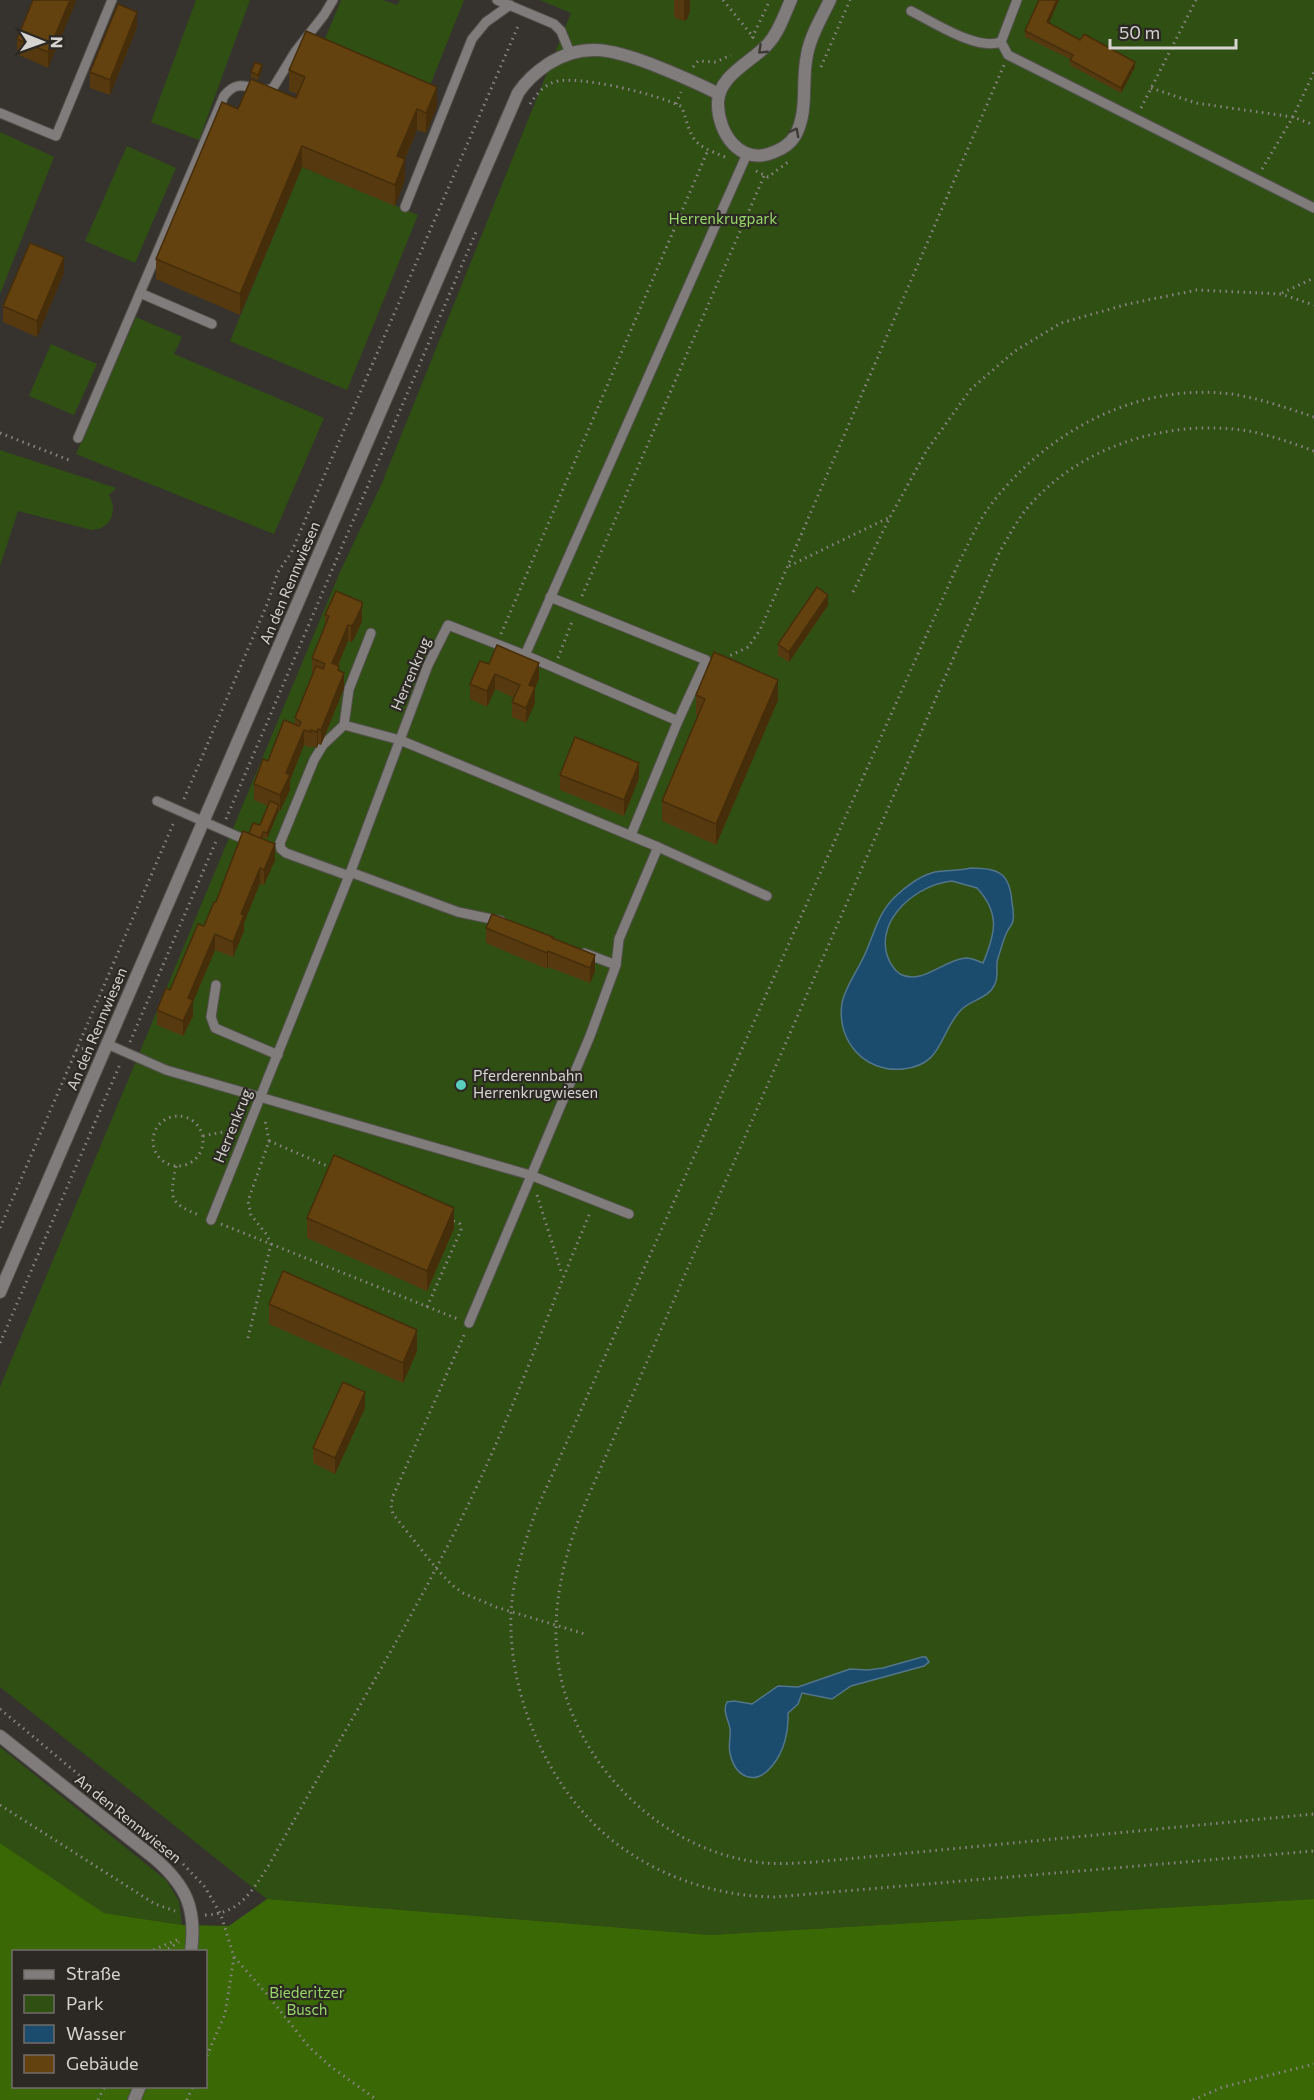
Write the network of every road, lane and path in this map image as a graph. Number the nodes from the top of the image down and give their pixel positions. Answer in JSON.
{"nodes":[{"id":1,"x":112,"y":0,"type":"edge"},
{"id":2,"x":333,"y":0,"type":"edge"},
{"id":3,"x":497,"y":0,"type":"edge"},
{"id":4,"x":723,"y":0,"type":"edge"},
{"id":5,"x":770,"y":0,"type":"edge"},
{"id":6,"x":791,"y":0,"type":"edge"},
{"id":7,"x":830,"y":0,"type":"edge"},
{"id":8,"x":1017,"y":0,"type":"edge"},
{"id":9,"x":1196,"y":0,"type":"edge"},
{"id":10,"x":510,"y":5,"type":"junction"},
{"id":11,"x":910,"y":10,"type":"dead end"},
{"id":12,"x":525,"y":12,"type":"junction"},
{"id":13,"x":753,"y":37,"type":"junction"},
{"id":14,"x":302,"y":42,"type":"junction"},
{"id":15,"x":1000,"y":42,"type":"junction"},
{"id":16,"x":745,"y":44,"type":"dead end"},
{"id":17,"x":312,"y":47,"type":"edge"},
{"id":18,"x":763,"y":49,"type":"junction"},
{"id":19,"x":570,"y":52,"type":"junction"},
{"id":20,"x":736,"y":52,"type":"dead end"},
{"id":21,"x":1008,"y":55,"type":"junction"},
{"id":22,"x":1314,"y":72,"type":"edge"},
{"id":23,"x":687,"y":78,"type":"junction"},
{"id":24,"x":1151,"y":88,"type":"junction"},
{"id":25,"x":719,"y":94,"type":"junction"},
{"id":26,"x":436,"y":99,"type":"edge"},
{"id":27,"x":446,"y":104,"type":"junction"},
{"id":28,"x":676,"y":104,"type":"junction"},
{"id":29,"x":529,"y":106,"type":"dead end"},
{"id":30,"x":0,"y":113,"type":"edge"},
{"id":31,"x":1293,"y":117,"type":"junction"},
{"id":32,"x":1136,"y":118,"type":"junction"},
{"id":33,"x":1314,"y":125,"type":"edge"},
{"id":34,"x":747,"y":154,"type":"junction"},
{"id":35,"x":765,"y":175,"type":"dead end"},
{"id":36,"x":1257,"y":178,"type":"junction"},
{"id":37,"x":405,"y":207,"type":"dead end"},
{"id":38,"x":1314,"y":208,"type":"edge"},
{"id":39,"x":477,"y":228,"type":"dead end"},
{"id":40,"x":1314,"y":278,"type":"edge"},
{"id":41,"x":140,"y":294,"type":"junction"},
{"id":42,"x":1281,"y":294,"type":"junction"},
{"id":43,"x":1314,"y":305,"type":"edge"},
{"id":44,"x":212,"y":324,"type":"dead end"},
{"id":45,"x":1314,"y":417,"type":"edge"},
{"id":46,"x":0,"y":434,"type":"edge"},
{"id":47,"x":78,"y":438,"type":"dead end"},
{"id":48,"x":1314,"y":451,"type":"edge"},
{"id":49,"x":69,"y":460,"type":"dead end"},
{"id":50,"x":890,"y":517,"type":"junction"},
{"id":51,"x":787,"y":566,"type":"junction"},
{"id":52,"x":853,"y":592,"type":"dead end"},
{"id":53,"x":550,"y":597,"type":"junction"},
{"id":54,"x":578,"y":608,"type":"junction"},
{"id":55,"x":371,"y":633,"type":"dead end"},
{"id":56,"x":498,"y":643,"type":"junction"},
{"id":57,"x":525,"y":655,"type":"junction"},
{"id":58,"x":706,"y":660,"type":"junction"},
{"id":59,"x":554,"y":668,"type":"junction"},
{"id":60,"x":678,"y":721,"type":"junction"},
{"id":61,"x":344,"y":725,"type":"junction"},
{"id":62,"x":400,"y":740,"type":"junction"},
{"id":63,"x":157,"y":801,"type":"dead end"},
{"id":64,"x":179,"y":811,"type":"junction"},
{"id":65,"x":203,"y":822,"type":"junction"},
{"id":66,"x":221,"y":830,"type":"junction"},
{"id":67,"x":631,"y":835,"type":"junction"},
{"id":68,"x":248,"y":841,"type":"edge"},
{"id":69,"x":658,"y":847,"type":"junction"},
{"id":70,"x":349,"y":874,"type":"junction"},
{"id":71,"x":767,"y":896,"type":"dead end"},
{"id":72,"x":510,"y":925,"type":"edge"},
{"id":73,"x":574,"y":949,"type":"edge"},
{"id":74,"x":616,"y":965,"type":"junction"},
{"id":75,"x":216,"y":985,"type":"dead end"},
{"id":76,"x":107,"y":1044,"type":"junction"},
{"id":77,"x":125,"y":1052,"type":"junction"},
{"id":78,"x":278,"y":1055,"type":"junction"},
{"id":79,"x":260,"y":1099,"type":"junction"},
{"id":80,"x":249,"y":1126,"type":"junction"},
{"id":81,"x":203,"y":1136,"type":"junction"},
{"id":82,"x":269,"y":1141,"type":"junction"},
{"id":83,"x":176,"y":1166,"type":"junction"},
{"id":84,"x":332,"y":1168,"type":"edge"},
{"id":85,"x":530,"y":1175,"type":"junction"},
{"id":86,"x":591,"y":1214,"type":"dead end"},
{"id":87,"x":629,"y":1214,"type":"dead end"},
{"id":88,"x":447,"y":1218,"type":"edge"},
{"id":89,"x":211,"y":1220,"type":"junction"},
{"id":90,"x":0,"y":1228,"type":"edge"},
{"id":91,"x":271,"y":1244,"type":"junction"},
{"id":92,"x":563,"y":1276,"type":"junction"},
{"id":93,"x":0,"y":1292,"type":"edge"},
{"id":94,"x":427,"y":1307,"type":"junction"},
{"id":95,"x":469,"y":1323,"type":"junction"},
{"id":96,"x":248,"y":1338,"type":"dead end"},
{"id":97,"x":0,"y":1343,"type":"edge"},
{"id":98,"x":436,"y":1568,"type":"junction"},
{"id":99,"x":511,"y":1612,"type":"junction"},
{"id":100,"x":557,"y":1626,"type":"junction"},
{"id":101,"x":585,"y":1634,"type":"dead end"},
{"id":102,"x":0,"y":1709,"type":"edge"},
{"id":103,"x":0,"y":1736,"type":"edge"},
{"id":104,"x":0,"y":1805,"type":"edge"},
{"id":105,"x":1314,"y":1814,"type":"edge"},
{"id":106,"x":134,"y":1821,"type":"dead end"},
{"id":107,"x":1314,"y":1851,"type":"edge"},
{"id":108,"x":221,"y":1915,"type":"junction"},
{"id":109,"x":192,"y":1916,"type":"junction"},
{"id":110,"x":193,"y":1933,"type":"junction"},
{"id":111,"x":153,"y":1950,"type":"edge"},
{"id":112,"x":191,"y":1950,"type":"edge"},
{"id":113,"x":234,"y":1957,"type":"junction"},
{"id":114,"x":207,"y":2056,"type":"edge"},
{"id":115,"x":1314,"y":2064,"type":"edge"},
{"id":116,"x":377,"y":2100,"type":"edge"},
{"id":117,"x":1193,"y":2100,"type":"edge"}],
"edges":[{"from":1,"to":30,"type":"lane"},
{"from":2,"to":14,"type":"lane"},
{"from":3,"to":10,"type":"lane"},
{"from":4,"to":13,"type":"path"},
{"from":5,"to":13,"type":"path"},
{"from":6,"to":18,"type":"street"},
{"from":34,"to":7,"type":"street","one_way":true},
{"from":8,"to":15,"type":"lane"},
{"from":9,"to":24,"type":"path"},
{"from":10,"to":12,"type":"lane"},
{"from":10,"to":27,"type":"lane"},
{"from":11,"to":15,"type":"lane"},
{"from":12,"to":19,"type":"lane"},
{"from":12,"to":64,"type":"path"},
{"from":13,"to":16,"type":"path"},
{"from":13,"to":18,"type":"path"},
{"from":14,"to":17,"type":"lane"},
{"from":14,"to":41,"type":"lane"},
{"from":15,"to":21,"type":"lane"},
{"from":18,"to":25,"type":"street","one_way":true},
{"from":19,"to":23,"type":"street","name":"An den Rennwiesen"},
{"from":19,"to":65,"type":"street","name":"An den Rennwiesen"},
{"from":20,"to":23,"type":"path"},
{"from":21,"to":32,"type":"lane"},
{"from":21,"to":51,"type":"path"},
{"from":22,"to":31,"type":"path"},
{"from":23,"to":25,"type":"street","name":"An den Rennwiesen"},
{"from":23,"to":28,"type":"path"},
{"from":24,"to":31,"type":"path"},
{"from":24,"to":32,"type":"path"},
{"from":25,"to":34,"type":"street"},
{"from":26,"to":27,"type":"lane"},
{"from":27,"to":37,"type":"lane"},
{"from":28,"to":29,"type":"path"},
{"from":28,"to":56,"type":"path"},
{"from":31,"to":33,"type":"path"},
{"from":31,"to":36,"type":"path"},
{"from":32,"to":36,"type":"lane"},
{"from":34,"to":53,"type":"lane"},
{"from":35,"to":54,"type":"path"},
{"from":36,"to":38,"type":"lane"},
{"from":39,"to":66,"type":"path"},
{"from":40,"to":42,"type":"path"},
{"from":41,"to":44,"type":"lane"},
{"from":41,"to":47,"type":"lane"},
{"from":42,"to":43,"type":"path"},
{"from":42,"to":50,"type":"path"},
{"from":45,"to":99,"type":"path"},
{"from":46,"to":49,"type":"path"},
{"from":48,"to":100,"type":"path"},
{"from":50,"to":51,"type":"path"},
{"from":50,"to":52,"type":"path"},
{"from":51,"to":58,"type":"path"},
{"from":53,"to":54,"type":"lane"},
{"from":53,"to":57,"type":"lane"},
{"from":54,"to":58,"type":"lane"},
{"from":54,"to":59,"type":"path"},
{"from":55,"to":61,"type":"lane"},
{"from":56,"to":57,"type":"lane","name":"Herrenkrug"},
{"from":56,"to":62,"type":"lane","name":"Herrenkrug"},
{"from":57,"to":59,"type":"lane","name":"Herrenkrug"},
{"from":58,"to":60,"type":"lane"},
{"from":59,"to":60,"type":"lane","name":"Herrenkrug"},
{"from":60,"to":67,"type":"lane"},
{"from":61,"to":62,"type":"lane"},
{"from":61,"to":70,"type":"lane"},
{"from":62,"to":67,"type":"lane"},
{"from":62,"to":70,"type":"lane","name":"Herrenkrug"},
{"from":63,"to":64,"type":"lane"},
{"from":64,"to":65,"type":"lane"},
{"from":64,"to":90,"type":"path"},
{"from":65,"to":66,"type":"lane"},
{"from":65,"to":76,"type":"street","name":"An den Rennwiesen"},
{"from":66,"to":68,"type":"lane"},
{"from":66,"to":77,"type":"path"},
{"from":67,"to":69,"type":"lane"},
{"from":69,"to":71,"type":"lane"},
{"from":69,"to":74,"type":"lane"},
{"from":70,"to":72,"type":"lane"},
{"from":70,"to":78,"type":"lane","name":"Herrenkrug"},
{"from":73,"to":74,"type":"lane"},
{"from":74,"to":85,"type":"lane"},
{"from":75,"to":78,"type":"lane"},
{"from":76,"to":77,"type":"lane"},
{"from":76,"to":93,"type":"street","name":"An den Rennwiesen"},
{"from":77,"to":79,"type":"lane"},
{"from":77,"to":97,"type":"path"},
{"from":78,"to":79,"type":"lane","name":"Herrenkrug"},
{"from":79,"to":80,"type":"lane","name":"Herrenkrug"},
{"from":79,"to":82,"type":"path"},
{"from":79,"to":85,"type":"lane"},
{"from":80,"to":81,"type":"path"},
{"from":80,"to":89,"type":"lane","name":"Herrenkrug"},
{"from":81,"to":83,"type":"path"},
{"from":81,"to":83,"type":"path"},
{"from":82,"to":84,"type":"path"},
{"from":82,"to":91,"type":"path"},
{"from":83,"to":89,"type":"path"},
{"from":85,"to":87,"type":"lane"},
{"from":85,"to":92,"type":"path"},
{"from":85,"to":95,"type":"lane"},
{"from":86,"to":92,"type":"path"},
{"from":88,"to":94,"type":"path"},
{"from":89,"to":91,"type":"path"},
{"from":91,"to":94,"type":"path"},
{"from":91,"to":96,"type":"path"},
{"from":92,"to":98,"type":"path"},
{"from":94,"to":95,"type":"path"},
{"from":95,"to":98,"type":"path"},
{"from":98,"to":99,"type":"path"},
{"from":98,"to":108,"type":"path"},
{"from":99,"to":100,"type":"path"},
{"from":99,"to":107,"type":"path"},
{"from":100,"to":101,"type":"path"},
{"from":100,"to":105,"type":"path"},
{"from":102,"to":106,"type":"path"},
{"from":103,"to":109,"type":"street","name":"An den Rennwiesen"},
{"from":104,"to":109,"type":"path"},
{"from":108,"to":109,"type":"path"},
{"from":108,"to":113,"type":"path"},
{"from":109,"to":110,"type":"street","name":"An den Rennwiesen"},
{"from":110,"to":111,"type":"path"},
{"from":110,"to":112,"type":"street","name":"An den Rennwiesen"},
{"from":113,"to":114,"type":"path"},
{"from":113,"to":116,"type":"path"},
{"from":115,"to":117,"type":"path"}]}
